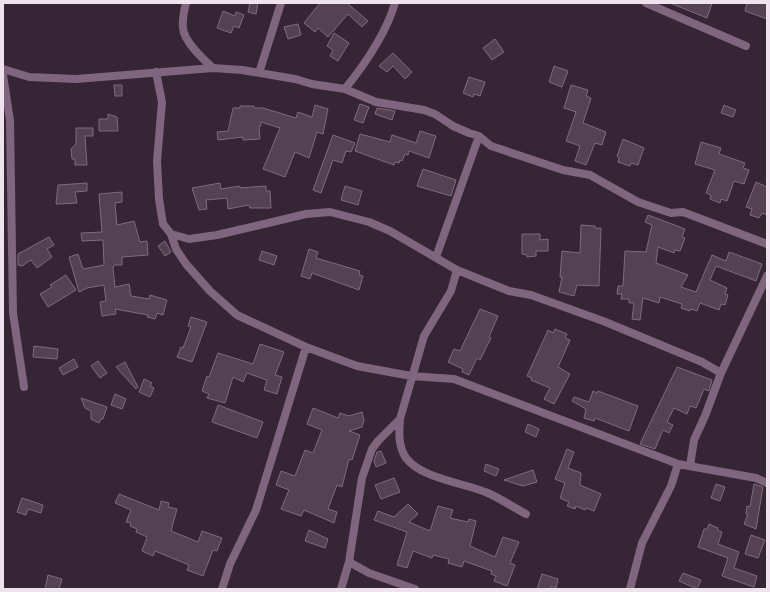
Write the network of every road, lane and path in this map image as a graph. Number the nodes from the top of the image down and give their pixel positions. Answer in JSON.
{"nodes":[{"id":1,"x":186,"y":3,"type":"edge"},
{"id":2,"x":282,"y":3,"type":"edge"},
{"id":3,"x":394,"y":3,"type":"edge"},
{"id":4,"x":646,"y":3,"type":"edge"},
{"id":5,"x":746,"y":46,"type":"dead end"},
{"id":6,"x":198,"y":55,"type":"junction"},
{"id":7,"x":213,"y":68,"type":"junction"},
{"id":8,"x":3,"y":69,"type":"edge"},
{"id":9,"x":194,"y":69,"type":"junction"},
{"id":10,"x":156,"y":72,"type":"junction"},
{"id":11,"x":259,"y":73,"type":"junction"},
{"id":12,"x":3,"y":75,"type":"edge"},
{"id":13,"x":345,"y":89,"type":"junction"},
{"id":14,"x":480,"y":136,"type":"junction"},
{"id":15,"x":171,"y":234,"type":"junction"},
{"id":16,"x":767,"y":244,"type":"edge"},
{"id":17,"x":436,"y":257,"type":"junction"},
{"id":18,"x":456,"y":270,"type":"junction"},
{"id":19,"x":767,"y":276,"type":"edge"},
{"id":20,"x":306,"y":347,"type":"junction"},
{"id":21,"x":721,"y":373,"type":"junction"},
{"id":22,"x":411,"y":376,"type":"junction"},
{"id":23,"x":24,"y":387,"type":"dead end"},
{"id":24,"x":400,"y":419,"type":"junction"},
{"id":25,"x":678,"y":464,"type":"junction"},
{"id":26,"x":690,"y":466,"type":"junction"},
{"id":27,"x":767,"y":483,"type":"edge"},
{"id":28,"x":526,"y":514,"type":"dead end"},
{"id":29,"x":349,"y":562,"type":"junction"},
{"id":30,"x":222,"y":589,"type":"edge"},
{"id":31,"x":341,"y":589,"type":"edge"},
{"id":32,"x":415,"y":589,"type":"edge"},
{"id":33,"x":630,"y":589,"type":"edge"}],
"edges":[{"from":1,"to":6,"type":"street"},
{"from":2,"to":11,"type":"street"},
{"from":3,"to":13,"type":"street"},
{"from":4,"to":5,"type":"street"},
{"from":6,"to":7,"type":"street"},
{"from":6,"to":9,"type":"street"},
{"from":7,"to":9,"type":"street"},
{"from":7,"to":11,"type":"street"},
{"from":8,"to":10,"type":"street"},
{"from":9,"to":10,"type":"street"},
{"from":10,"to":15,"type":"street"},
{"from":11,"to":13,"type":"street"},
{"from":12,"to":23,"type":"street"},
{"from":13,"to":14,"type":"street"},
{"from":14,"to":16,"type":"street"},
{"from":14,"to":17,"type":"street"},
{"from":15,"to":17,"type":"street"},
{"from":15,"to":20,"type":"street"},
{"from":17,"to":18,"type":"street"},
{"from":18,"to":21,"type":"street"},
{"from":18,"to":22,"type":"street"},
{"from":19,"to":21,"type":"street"},
{"from":20,"to":22,"type":"street"},
{"from":20,"to":30,"type":"street"},
{"from":21,"to":26,"type":"street"},
{"from":22,"to":24,"type":"street"},
{"from":22,"to":25,"type":"street"},
{"from":24,"to":28,"type":"street"},
{"from":24,"to":29,"type":"street"},
{"from":25,"to":26,"type":"street"},
{"from":25,"to":33,"type":"street"},
{"from":26,"to":27,"type":"street"},
{"from":29,"to":31,"type":"street"},
{"from":29,"to":32,"type":"street"}]}
